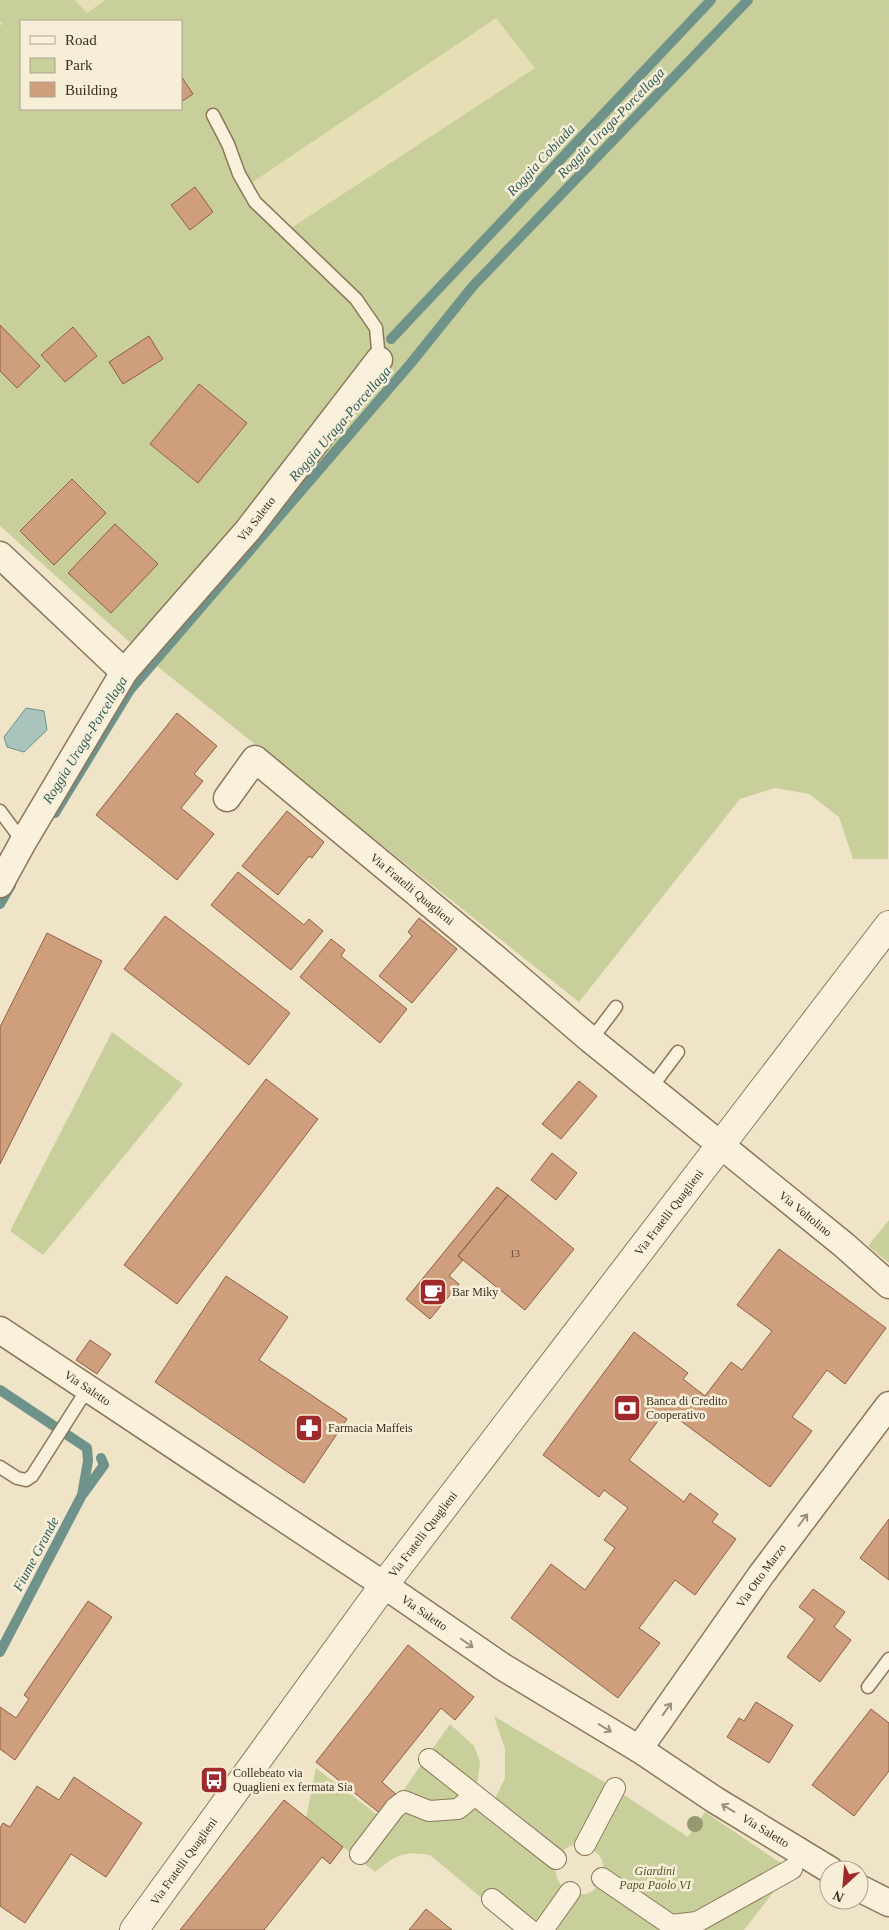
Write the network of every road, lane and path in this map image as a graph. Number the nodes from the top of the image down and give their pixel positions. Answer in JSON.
{"nodes":[{"id":1,"x":213,"y":115,"type":"dead end"},
{"id":2,"x":379,"y":360,"type":"joint"},
{"id":3,"x":0,"y":555,"type":"edge"},
{"id":4,"x":124,"y":672,"type":"junction"},
{"id":5,"x":227,"y":798,"type":"dead end"},
{"id":6,"x":0,"y":811,"type":"edge"},
{"id":7,"x":23,"y":842,"type":"junction"},
{"id":8,"x":0,"y":884,"type":"edge"},
{"id":9,"x":889,"y":925,"type":"edge"},
{"id":10,"x":616,"y":1007,"type":"dead end"},
{"id":11,"x":591,"y":1040,"type":"junction"},
{"id":12,"x":678,"y":1052,"type":"dead end"},
{"id":13,"x":651,"y":1088,"type":"junction"},
{"id":14,"x":721,"y":1146,"type":"junction"},
{"id":15,"x":889,"y":1285,"type":"edge"},
{"id":16,"x":0,"y":1330,"type":"edge"},
{"id":17,"x":88,"y":1388,"type":"junction"},
{"id":18,"x":889,"y":1405,"type":"edge"},
{"id":19,"x":0,"y":1467,"type":"edge"},
{"id":20,"x":384,"y":1585,"type":"junction"},
{"id":21,"x":889,"y":1659,"type":"edge"},
{"id":22,"x":868,"y":1687,"type":"dead end"},
{"id":23,"x":639,"y":1749,"type":"junction"},
{"id":24,"x":429,"y":1759,"type":"dead end"},
{"id":25,"x":615,"y":1788,"type":"dead end"},
{"id":26,"x":475,"y":1795,"type":"junction"},
{"id":27,"x":586,"y":1845,"type":"dead end"},
{"id":28,"x":360,"y":1854,"type":"dead end"},
{"id":29,"x":556,"y":1859,"type":"dead end"},
{"id":30,"x":793,"y":1864,"type":"junction"},
{"id":31,"x":819,"y":1868,"type":"edge"},
{"id":32,"x":602,"y":1878,"type":"dead end"},
{"id":33,"x":570,"y":1892,"type":"dead end"},
{"id":34,"x":869,"y":1893,"type":"edge"},
{"id":35,"x":492,"y":1899,"type":"dead end"},
{"id":36,"x":889,"y":1903,"type":"edge"},
{"id":37,"x":671,"y":1928,"type":"edge"},
{"id":38,"x":134,"y":1930,"type":"edge"},
{"id":39,"x":530,"y":1930,"type":"edge"},
{"id":40,"x":543,"y":1930,"type":"edge"}],
"edges":[{"from":1,"to":2,"type":"lane"},
{"from":2,"to":4,"type":"street","name":"Via Saletto"},
{"from":3,"to":4,"type":"street"},
{"from":4,"to":7,"type":"street","name":"Via Saletto"},
{"from":5,"to":11,"type":"street","name":"Via Fratelli Quaglieni"},
{"from":6,"to":7,"type":"lane"},
{"from":7,"to":8,"type":"street","name":"Via Saletto"},
{"from":9,"to":14,"type":"street","name":"Via Fratelli Quaglieni"},
{"from":10,"to":11,"type":"lane"},
{"from":11,"to":13,"type":"street","name":"Via Fratelli Quaglieni"},
{"from":12,"to":13,"type":"lane"},
{"from":13,"to":14,"type":"street","name":"Via Fratelli Quaglieni"},
{"from":14,"to":15,"type":"street","name":"Via Voltolino"},
{"from":14,"to":20,"type":"street","name":"Via Fratelli Quaglieni"},
{"from":16,"to":17,"type":"street","name":"Via Saletto"},
{"from":17,"to":19,"type":"lane"},
{"from":17,"to":20,"type":"street","name":"Via Saletto"},
{"from":23,"to":18,"type":"street","name":"Via Otto Marzo","one_way":true},
{"from":20,"to":23,"type":"street","name":"Via Saletto","one_way":true},
{"from":20,"to":38,"type":"street","name":"Via Fratelli Quaglieni"},
{"from":21,"to":22,"type":"lane"},
{"from":30,"to":23,"type":"street","name":"Via Saletto","one_way":true},
{"from":24,"to":26,"type":"street"},
{"from":25,"to":27,"type":"street"},
{"from":26,"to":28,"type":"street"},
{"from":26,"to":29,"type":"street"},
{"from":30,"to":31,"type":"street","name":"Via Saletto"},
{"from":30,"to":37,"type":"street"},
{"from":32,"to":37,"type":"street"},
{"from":33,"to":40,"type":"street"},
{"from":34,"to":36,"type":"street"},
{"from":35,"to":39,"type":"street"}]}
